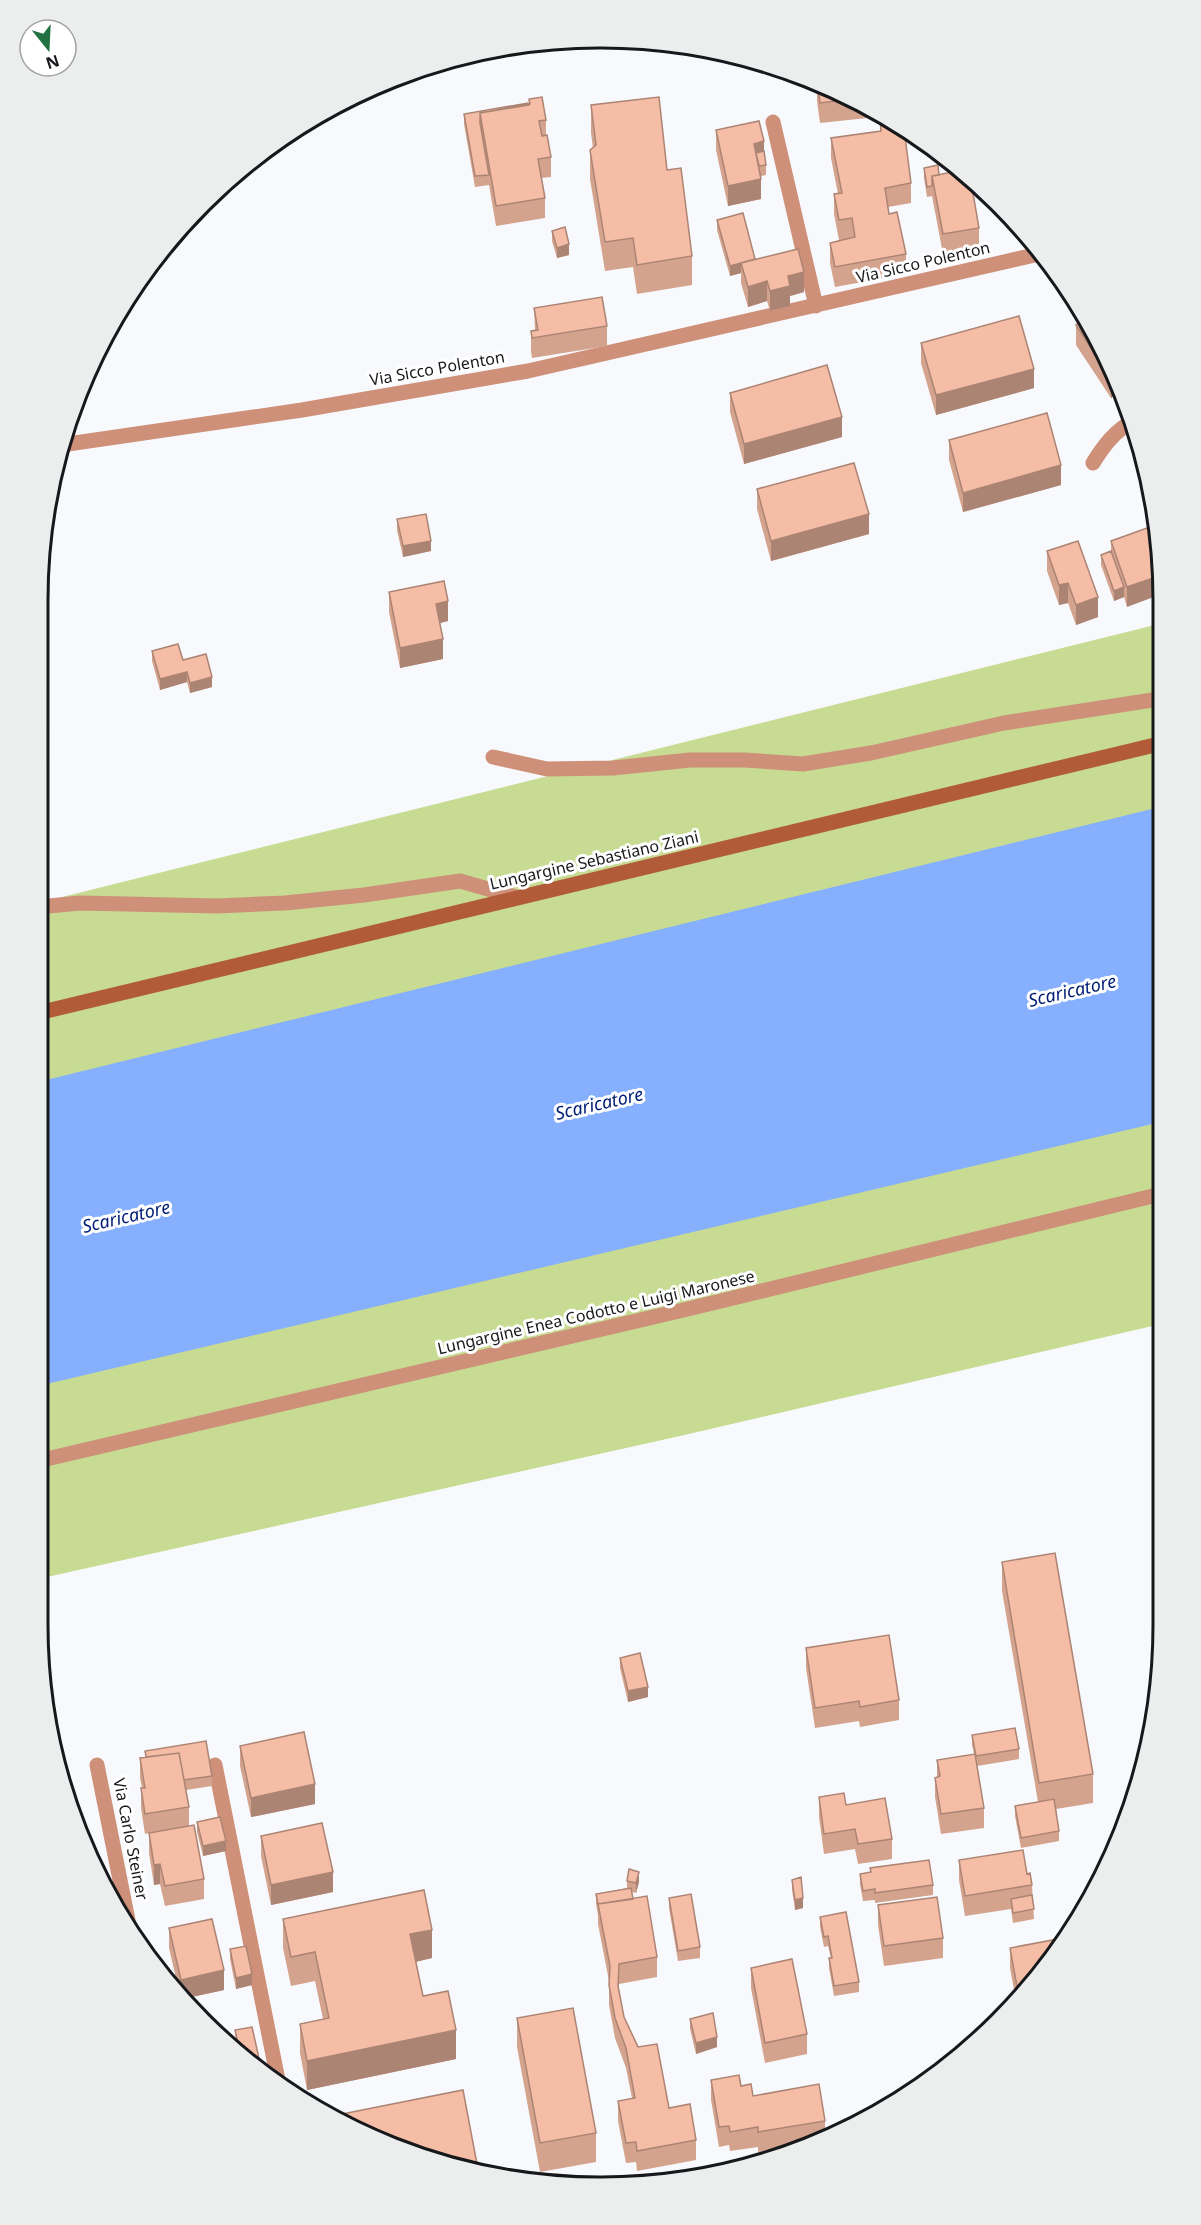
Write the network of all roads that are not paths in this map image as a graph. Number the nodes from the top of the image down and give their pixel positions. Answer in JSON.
{"nodes":[{"id":1,"x":773,"y":122,"type":"dead end"},
{"id":2,"x":1032,"y":256,"type":"edge"},
{"id":3,"x":816,"y":306,"type":"junction"},
{"id":4,"x":1125,"y":425,"type":"edge"},
{"id":5,"x":71,"y":444,"type":"edge"},
{"id":6,"x":1093,"y":463,"type":"dead end"},
{"id":7,"x":1153,"y":700,"type":"edge"},
{"id":8,"x":1153,"y":745,"type":"edge"},
{"id":9,"x":493,"y":757,"type":"dead end"},
{"id":10,"x":516,"y":897,"type":"junction"},
{"id":11,"x":48,"y":906,"type":"edge"},
{"id":12,"x":48,"y":1011,"type":"edge"},
{"id":13,"x":1153,"y":1196,"type":"edge"},
{"id":14,"x":48,"y":1459,"type":"edge"},
{"id":15,"x":97,"y":1765,"type":"dead end"},
{"id":16,"x":215,"y":1765,"type":"dead end"},
{"id":17,"x":125,"y":1906,"type":"edge"},
{"id":18,"x":276,"y":2072,"type":"edge"}],
"edges":[{"from":1,"to":3,"type":"street"},
{"from":2,"to":3,"type":"street","name":"Via Sicco Polenton"},
{"from":3,"to":5,"type":"street","name":"Via Sicco Polenton"},
{"from":4,"to":6,"type":"street"},
{"from":7,"to":9,"type":"street"},
{"from":8,"to":10,"type":"street","name":"Lungargine Sebastiano Ziani"},
{"from":10,"to":11,"type":"street"},
{"from":10,"to":12,"type":"street","name":"Lungargine Sebastiano Ziani"},
{"from":13,"to":14,"type":"street","name":"Lungargine Enea Codotto e Luigi Maronese"},
{"from":15,"to":17,"type":"street","name":"Via Carlo Steiner"},
{"from":16,"to":18,"type":"street"}]}
